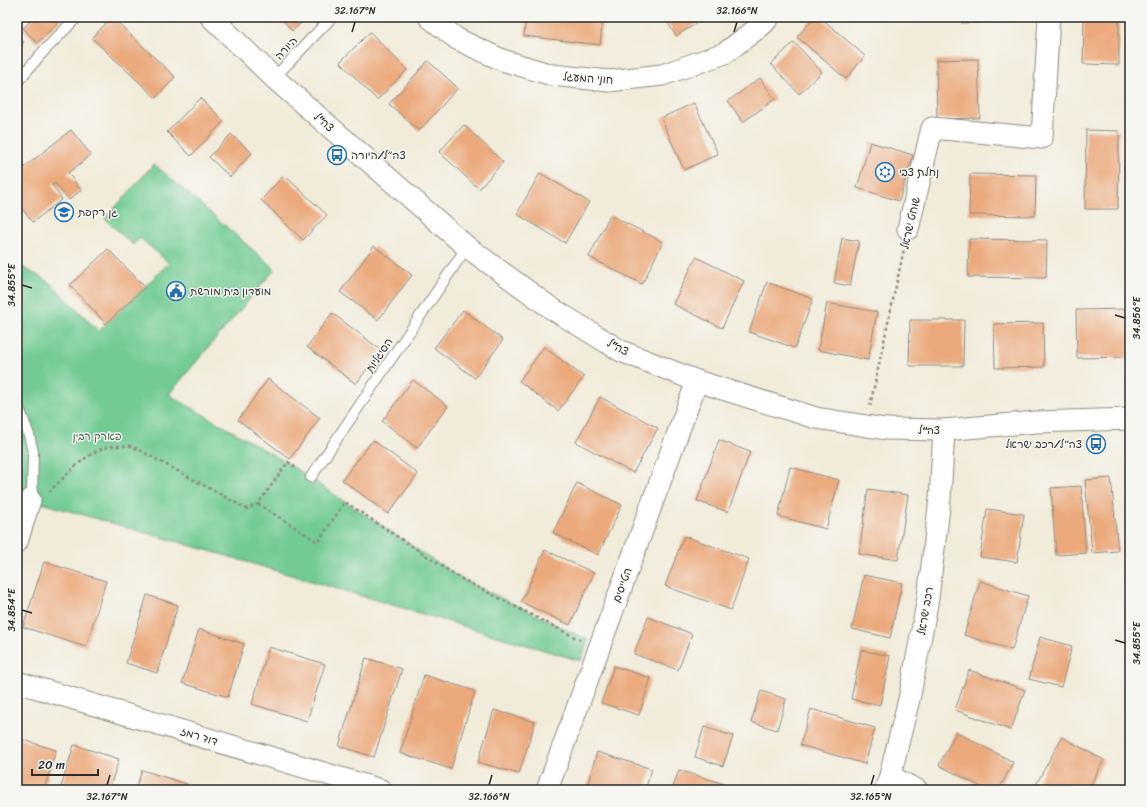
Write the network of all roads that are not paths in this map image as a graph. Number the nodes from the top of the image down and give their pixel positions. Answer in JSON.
{"nodes":[{"id":1,"x":76,"y":17,"type":"edge"},
{"id":2,"x":211,"y":17,"type":"edge"},
{"id":3,"x":332,"y":17,"type":"edge"},
{"id":4,"x":429,"y":17,"type":"edge"},
{"id":5,"x":769,"y":17,"type":"edge"},
{"id":6,"x":1049,"y":17,"type":"edge"},
{"id":7,"x":274,"y":78,"type":"junction"},
{"id":8,"x":17,"y":82,"type":"edge"},
{"id":9,"x":908,"y":229,"type":"road end"},
{"id":10,"x":467,"y":247,"type":"junction"},
{"id":11,"x":697,"y":381,"type":"junction"},
{"id":12,"x":17,"y":403,"type":"edge"},
{"id":13,"x":1130,"y":419,"type":"edge"},
{"id":14,"x":944,"y":430,"type":"junction"},
{"id":15,"x":311,"y":477,"type":"road end"},
{"id":16,"x":31,"y":497,"type":"joint"},
{"id":17,"x":17,"y":542,"type":"edge"},
{"id":18,"x":17,"y":682,"type":"edge"},
{"id":19,"x":888,"y":783,"type":"edge"},
{"id":20,"x":381,"y":790,"type":"edge"},
{"id":21,"x":547,"y":790,"type":"edge"},
{"id":22,"x":917,"y":790,"type":"edge"}],
"edges":[{"from":1,"to":8,"type":"lane"},
{"from":2,"to":7,"type":"street","name":"צה\"ל"},
{"from":3,"to":7,"type":"lane","name":"היורה"},
{"from":4,"to":5,"type":"street","name":"חוני המעגל"},
{"from":6,"to":9,"type":"street","name":"שוחט ישראל"},
{"from":7,"to":10,"type":"street","name":"צה\"ל"},
{"from":10,"to":11,"type":"street","name":"צה\"ל"},
{"from":10,"to":15,"type":"lane","name":"הסיגליות"},
{"from":11,"to":14,"type":"street","name":"צה\"ל"},
{"from":11,"to":21,"type":"street","name":"הטייסים"},
{"from":12,"to":16,"type":"lane"},
{"from":13,"to":14,"type":"street","name":"צה\"ל"},
{"from":14,"to":19,"type":"street","name":"רכב ישראל"},
{"from":16,"to":17,"type":"street"},
{"from":18,"to":20,"type":"street","name":"דוד רמז"},
{"from":19,"to":22,"type":"street"}]}
